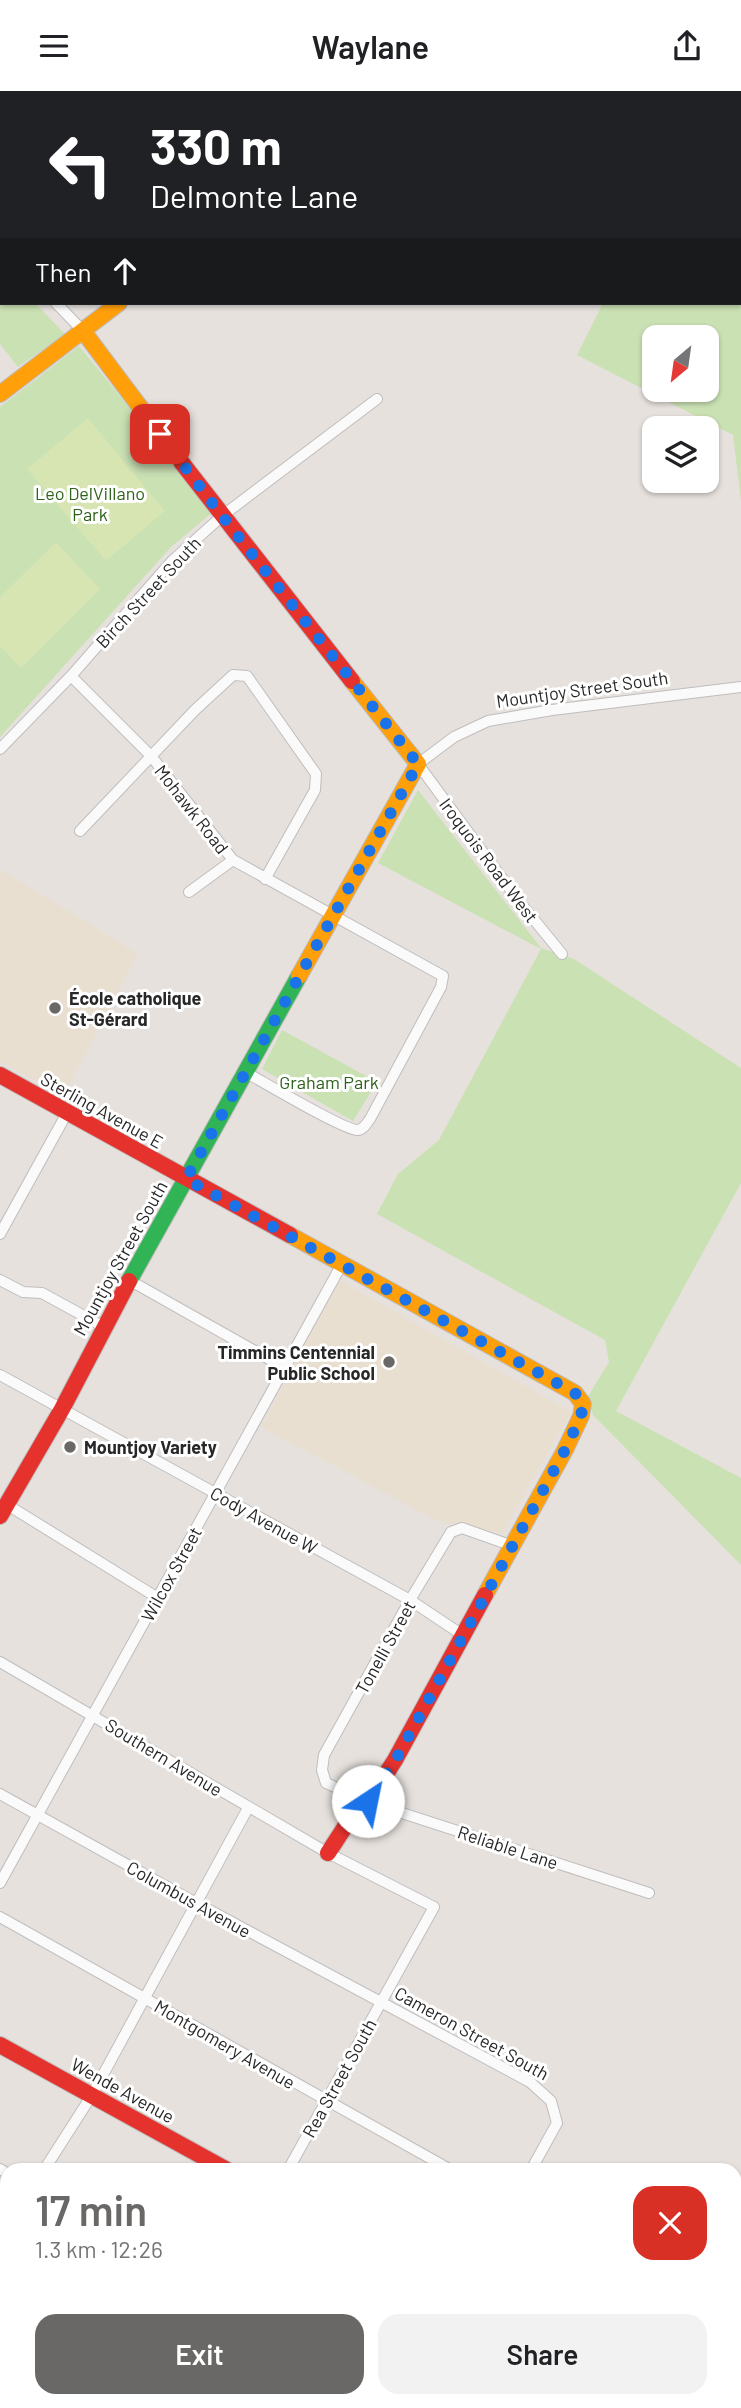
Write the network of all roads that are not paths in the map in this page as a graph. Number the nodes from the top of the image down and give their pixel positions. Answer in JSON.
{"nodes":[{"id":1,"x":58,"y":305,"type":"edge"},
{"id":2,"x":116,"y":305,"type":"edge"},
{"id":3,"x":83,"y":331,"type":"junction"},
{"id":4,"x":0,"y":394,"type":"edge"},
{"id":5,"x":377,"y":399,"type":"dead end"},
{"id":6,"x":222,"y":516,"type":"junction"},
{"id":7,"x":71,"y":676,"type":"junction"},
{"id":8,"x":741,"y":687,"type":"edge"},
{"id":9,"x":0,"y":749,"type":"edge"},
{"id":10,"x":151,"y":757,"type":"junction"},
{"id":11,"x":418,"y":764,"type":"junction"},
{"id":12,"x":80,"y":831,"type":"dead end"},
{"id":13,"x":233,"y":860,"type":"junction"},
{"id":14,"x":265,"y":879,"type":"junction"},
{"id":15,"x":189,"y":892,"type":"dead end"},
{"id":16,"x":332,"y":916,"type":"junction"},
{"id":17,"x":562,"y":954,"type":"dead end"},
{"id":18,"x":245,"y":1072,"type":"junction"},
{"id":19,"x":0,"y":1075,"type":"edge"},
{"id":20,"x":67,"y":1113,"type":"junction"},
{"id":21,"x":186,"y":1179,"type":"junction"},
{"id":22,"x":0,"y":1234,"type":"edge"},
{"id":23,"x":342,"y":1264,"type":"junction"},
{"id":24,"x":0,"y":1280,"type":"edge"},
{"id":25,"x":129,"y":1280,"type":"junction"},
{"id":26,"x":104,"y":1327,"type":"junction"},
{"id":27,"x":285,"y":1367,"type":"junction"},
{"id":28,"x":0,"y":1375,"type":"edge"},
{"id":29,"x":62,"y":1409,"type":"junction"},
{"id":30,"x":216,"y":1493,"type":"junction"},
{"id":31,"x":2,"y":1507,"type":"edge"},
{"id":32,"x":513,"y":1546,"type":"junction"},
{"id":33,"x":158,"y":1598,"type":"junction"},
{"id":34,"x":410,"y":1600,"type":"junction"},
{"id":35,"x":464,"y":1636,"type":"junction"},
{"id":36,"x":0,"y":1662,"type":"edge"},
{"id":37,"x":93,"y":1715,"type":"junction"},
{"id":38,"x":0,"y":1794,"type":"edge"},
{"id":39,"x":368,"y":1801,"type":"junction"},
{"id":40,"x":248,"y":1808,"type":"junction"},
{"id":41,"x":37,"y":1816,"type":"junction"},
{"id":42,"x":328,"y":1853,"type":"junction"},
{"id":43,"x":0,"y":1883,"type":"edge"},
{"id":44,"x":649,"y":1893,"type":"dead end"},
{"id":45,"x":196,"y":1903,"type":"junction"},
{"id":46,"x":0,"y":1917,"type":"edge"},
{"id":47,"x":145,"y":1999,"type":"junction"},
{"id":48,"x":380,"y":2002,"type":"junction"},
{"id":49,"x":0,"y":2045,"type":"edge"},
{"id":50,"x":92,"y":2095,"type":"junction"},
{"id":51,"x":327,"y":2102,"type":"junction"},
{"id":52,"x":48,"y":2163,"type":"edge"},
{"id":53,"x":214,"y":2163,"type":"edge"},
{"id":54,"x":292,"y":2163,"type":"edge"},
{"id":55,"x":438,"y":2163,"type":"edge"},
{"id":56,"x":534,"y":2163,"type":"edge"}],
"edges":[{"from":1,"to":3,"type":"street"},
{"from":2,"to":3,"type":"street"},
{"from":3,"to":4,"type":"street"},
{"from":3,"to":6,"type":"street"},
{"from":5,"to":6,"type":"street","name":"Birch Street South"},
{"from":6,"to":7,"type":"street","name":"Birch Street South"},
{"from":6,"to":11,"type":"street"},
{"from":7,"to":9,"type":"street","name":"Birch Street South"},
{"from":7,"to":10,"type":"street","name":"Mohawk Road"},
{"from":8,"to":11,"type":"street","name":"Mountjoy Street South"},
{"from":10,"to":12,"type":"street"},
{"from":10,"to":13,"type":"street","name":"Mohawk Road"},
{"from":10,"to":14,"type":"street"},
{"from":11,"to":16,"type":"street","name":"Mountjoy Street South"},
{"from":11,"to":17,"type":"street","name":"Iroquois Road West"},
{"from":13,"to":14,"type":"street","name":"Mohawk Road"},
{"from":13,"to":15,"type":"street"},
{"from":14,"to":16,"type":"street","name":"Mohawk Road"},
{"from":16,"to":18,"type":"street","name":"Mountjoy Street South"},
{"from":16,"to":18,"type":"street","name":"Mohawk Road"},
{"from":18,"to":21,"type":"street","name":"Mountjoy Street South"},
{"from":19,"to":20,"type":"street","name":"Sterling Avenue E"},
{"from":20,"to":21,"type":"street","name":"Sterling Avenue E"},
{"from":20,"to":22,"type":"street"},
{"from":21,"to":23,"type":"street","name":"Sterling Avenue E"},
{"from":21,"to":25,"type":"street","name":"Mountjoy Street South"},
{"from":23,"to":27,"type":"street","name":"Wilcox Street"},
{"from":23,"to":32,"type":"street","name":"Sterling Avenue E"},
{"from":24,"to":26,"type":"street"},
{"from":25,"to":26,"type":"street","name":"Mountjoy Street South"},
{"from":25,"to":27,"type":"street"},
{"from":26,"to":29,"type":"street","name":"Mountjoy Street South"},
{"from":27,"to":30,"type":"street","name":"Wilcox Street"},
{"from":28,"to":29,"type":"street","name":"Cody Avenue W"},
{"from":29,"to":30,"type":"street","name":"Cody Avenue W"},
{"from":29,"to":31,"type":"street","name":"Mountjoy Street South"},
{"from":30,"to":33,"type":"street","name":"Wilcox Street"},
{"from":30,"to":34,"type":"street","name":"Cody Avenue W"},
{"from":31,"to":33,"type":"street"},
{"from":32,"to":34,"type":"street","name":"Tonelli Street"},
{"from":32,"to":35,"type":"street"},
{"from":33,"to":37,"type":"street","name":"Wilcox Street"},
{"from":34,"to":35,"type":"street","name":"Cody Avenue W"},
{"from":34,"to":39,"type":"street","name":"Tonelli Street"},
{"from":35,"to":39,"type":"street"},
{"from":36,"to":37,"type":"street","name":"Southern Avenue"},
{"from":37,"to":40,"type":"street","name":"Southern Avenue"},
{"from":37,"to":41,"type":"street","name":"Wilcox Street"},
{"from":38,"to":41,"type":"street","name":"Columbus Avenue"},
{"from":39,"to":42,"type":"street"},
{"from":39,"to":44,"type":"street","name":"Reliable Lane"},
{"from":40,"to":42,"type":"street","name":"Southern Avenue"},
{"from":40,"to":45,"type":"street"},
{"from":41,"to":43,"type":"street","name":"Wilcox Street"},
{"from":41,"to":45,"type":"street","name":"Columbus Avenue"},
{"from":42,"to":48,"type":"street","name":"Rea Street South"},
{"from":45,"to":47,"type":"street"},
{"from":45,"to":48,"type":"street","name":"Columbus Avenue"},
{"from":46,"to":47,"type":"street","name":"Montgomery Avenue"},
{"from":47,"to":50,"type":"street"},
{"from":47,"to":51,"type":"street","name":"Montgomery Avenue"},
{"from":48,"to":51,"type":"street","name":"Rea Street South"},
{"from":48,"to":56,"type":"street","name":"Cameron Street South"},
{"from":49,"to":50,"type":"street","name":"Wende Avenue"},
{"from":50,"to":52,"type":"street"},
{"from":50,"to":53,"type":"street","name":"Wende Avenue"},
{"from":51,"to":54,"type":"street","name":"Rea Street South"},
{"from":51,"to":55,"type":"street","name":"Montgomery Avenue"}]}
